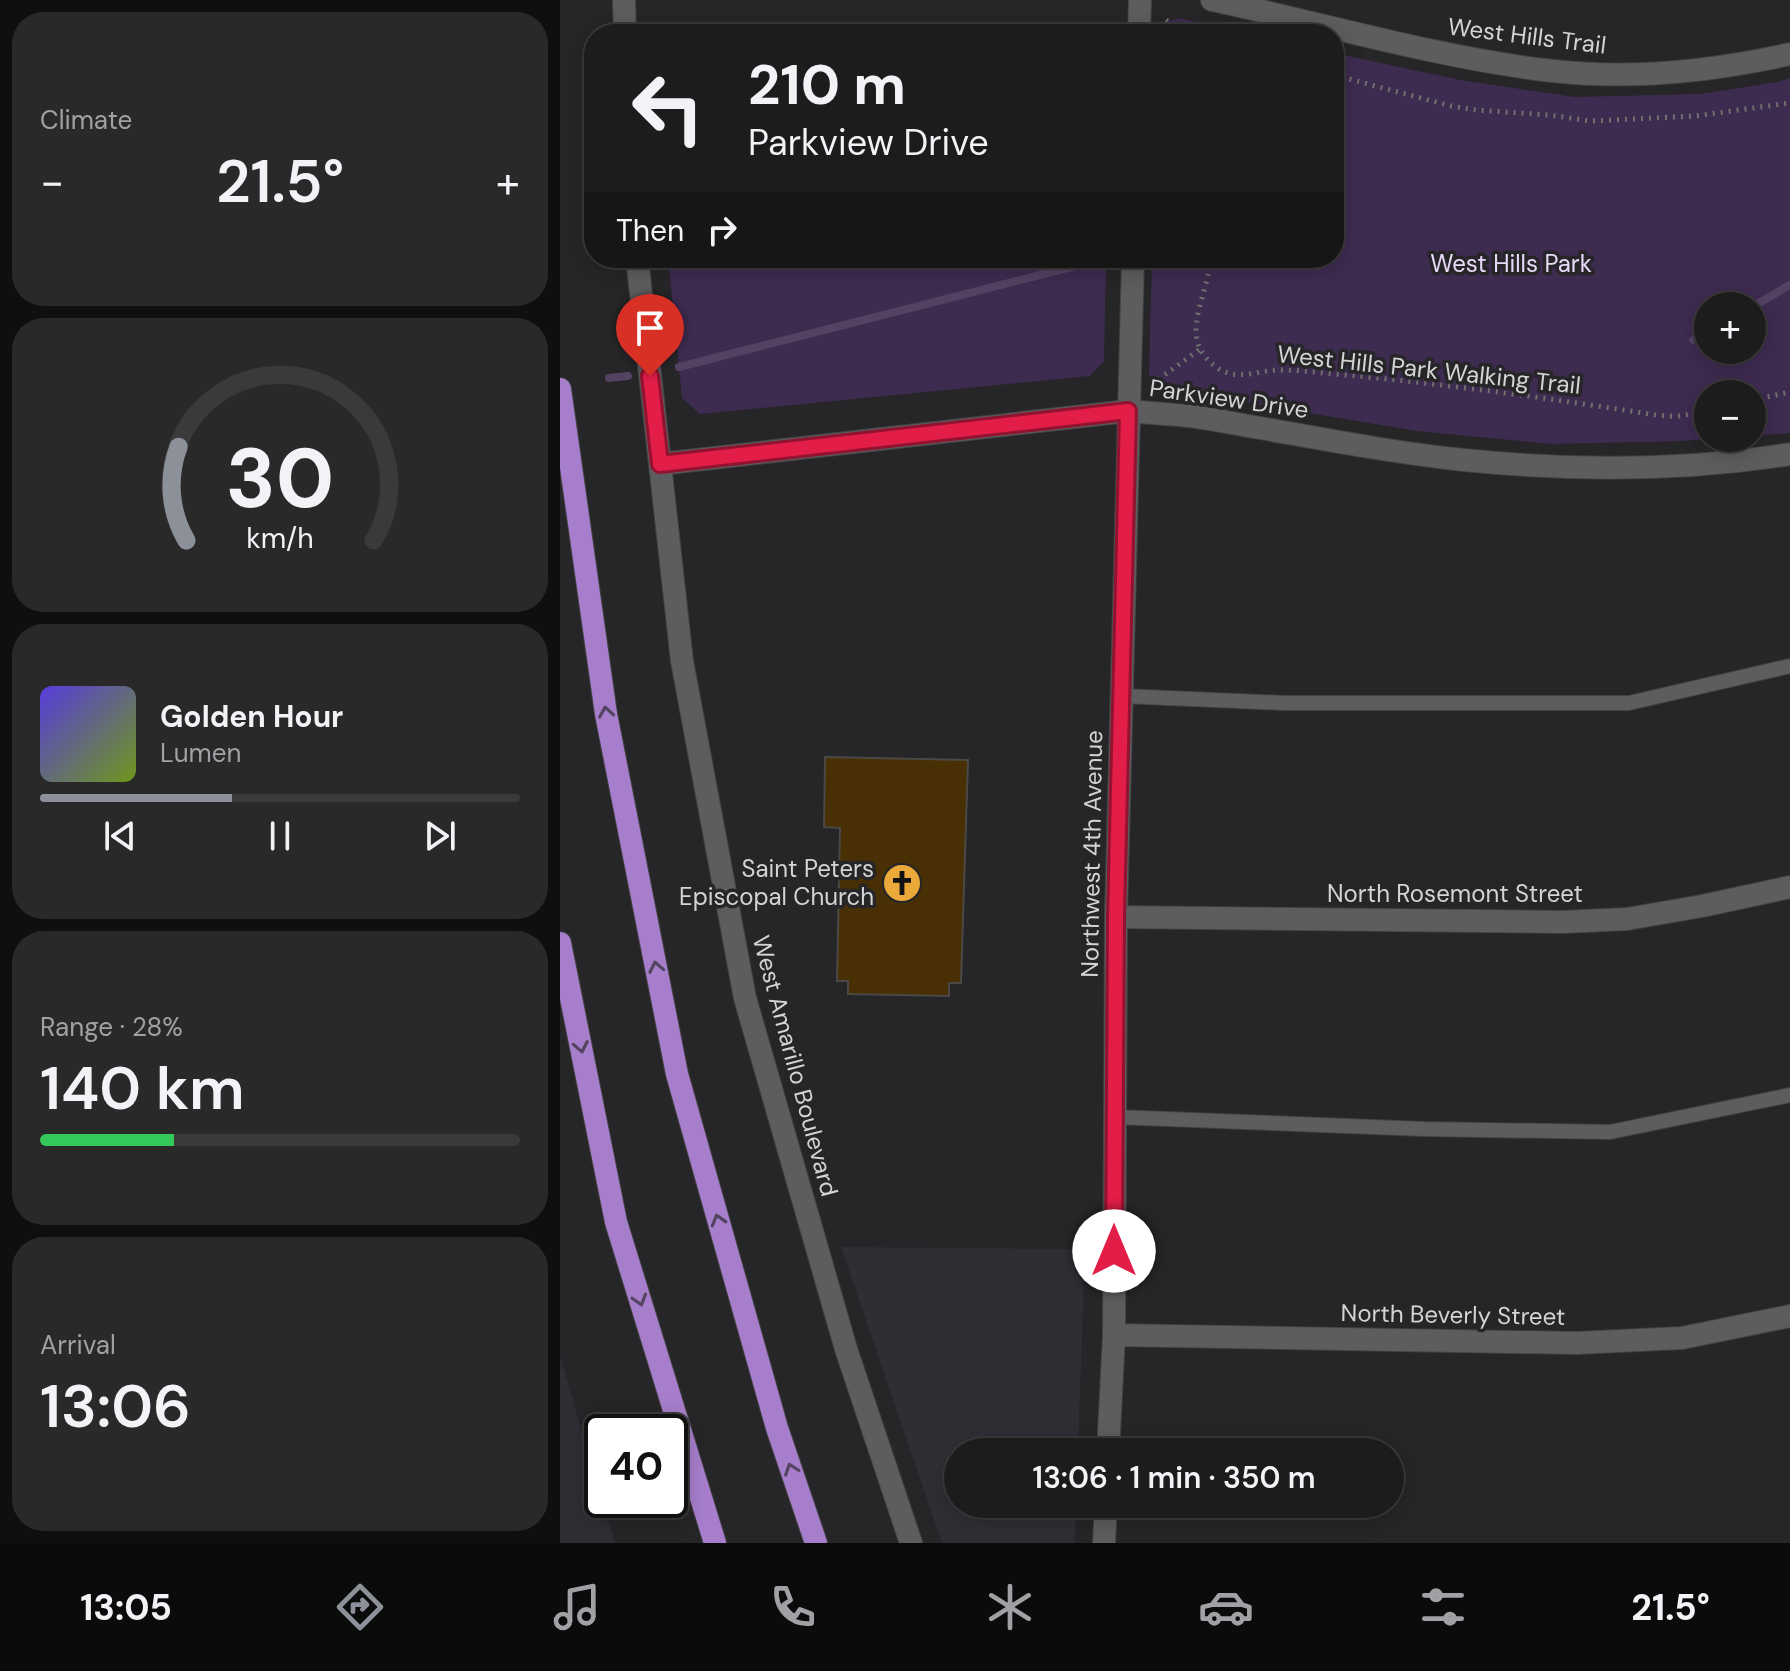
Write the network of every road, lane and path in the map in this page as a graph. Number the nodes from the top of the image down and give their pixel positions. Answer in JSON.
{"nodes":[{"id":1,"x":624,"y":0,"type":"edge"},
{"id":2,"x":1140,"y":0,"type":"edge"},
{"id":3,"x":1212,"y":0,"type":"edge"},
{"id":4,"x":1166,"y":20,"type":"dead end"},
{"id":5,"x":625,"y":24,"type":"edge"},
{"id":6,"x":1139,"y":24,"type":"edge"},
{"id":7,"x":1171,"y":24,"type":"edge"},
{"id":8,"x":1319,"y":24,"type":"edge"},
{"id":9,"x":1344,"y":30,"type":"edge"},
{"id":10,"x":1790,"y":54,"type":"edge"},
{"id":11,"x":1344,"y":78,"type":"edge"},
{"id":12,"x":1790,"y":103,"type":"edge"},
{"id":13,"x":638,"y":268,"type":"edge"},
{"id":14,"x":1133,"y":268,"type":"edge"},
{"id":15,"x":1209,"y":268,"type":"edge"},
{"id":16,"x":1200,"y":349,"type":"junction"},
{"id":17,"x":1151,"y":385,"type":"dead end"},
{"id":18,"x":560,"y":389,"type":"edge"},
{"id":19,"x":1790,"y":392,"type":"edge"},
{"id":20,"x":1766,"y":397,"type":"edge"},
{"id":21,"x":1128,"y":411,"type":"junction"},
{"id":22,"x":1694,"y":413,"type":"edge"},
{"id":23,"x":1790,"y":454,"type":"edge"},
{"id":24,"x":660,"y":464,"type":"junction"},
{"id":25,"x":1790,"y":666,"type":"edge"},
{"id":26,"x":1122,"y":696,"type":"junction"},
{"id":27,"x":1790,"y":887,"type":"edge"},
{"id":28,"x":1116,"y":917,"type":"junction"},
{"id":29,"x":560,"y":943,"type":"edge"},
{"id":30,"x":1790,"y":1095,"type":"edge"},
{"id":31,"x":1115,"y":1117,"type":"junction"},
{"id":32,"x":1790,"y":1316,"type":"edge"},
{"id":33,"x":1114,"y":1335,"type":"junction"},
{"id":34,"x":1109,"y":1438,"type":"edge"},
{"id":35,"x":1105,"y":1518,"type":"edge"},
{"id":36,"x":715,"y":1543,"type":"edge"},
{"id":37,"x":816,"y":1543,"type":"edge"},
{"id":38,"x":911,"y":1543,"type":"edge"},
{"id":39,"x":1104,"y":1543,"type":"edge"}],
"edges":[{"from":1,"to":5,"type":"street"},
{"from":2,"to":6,"type":"street"},
{"from":3,"to":8,"type":"street","name":"West Hills Trail"},
{"from":4,"to":7,"type":"path"},
{"from":9,"to":10,"type":"street","name":"West Hills Trail"},
{"from":11,"to":12,"type":"path"},
{"from":13,"to":24,"type":"street","name":"West Amarillo Boulevard"},
{"from":14,"to":21,"type":"street","name":"Northwest 4th Avenue"},
{"from":15,"to":16,"type":"path"},
{"from":16,"to":17,"type":"path"},
{"from":16,"to":22,"type":"path","name":"West Hills Park Walking Trail"},
{"from":37,"to":18,"type":"highway","one_way":true},
{"from":19,"to":20,"type":"path"},
{"from":21,"to":23,"type":"street","name":"Parkview Drive"},
{"from":21,"to":24,"type":"street","name":"Parkview Drive"},
{"from":21,"to":26,"type":"street","name":"Northwest 4th Avenue"},
{"from":24,"to":38,"type":"street","name":"West Amarillo Boulevard"},
{"from":25,"to":26,"type":"lane"},
{"from":26,"to":28,"type":"street","name":"Northwest 4th Avenue"},
{"from":27,"to":28,"type":"street","name":"North Rosemont Street"},
{"from":28,"to":31,"type":"street","name":"Northwest 4th Avenue"},
{"from":29,"to":36,"type":"highway","one_way":true},
{"from":30,"to":31,"type":"lane"},
{"from":31,"to":33,"type":"street","name":"Northwest 4th Avenue"},
{"from":32,"to":33,"type":"street","name":"North Beverly Street"},
{"from":33,"to":34,"type":"street","name":"Northwest 4th Avenue"},
{"from":35,"to":39,"type":"street"}]}
